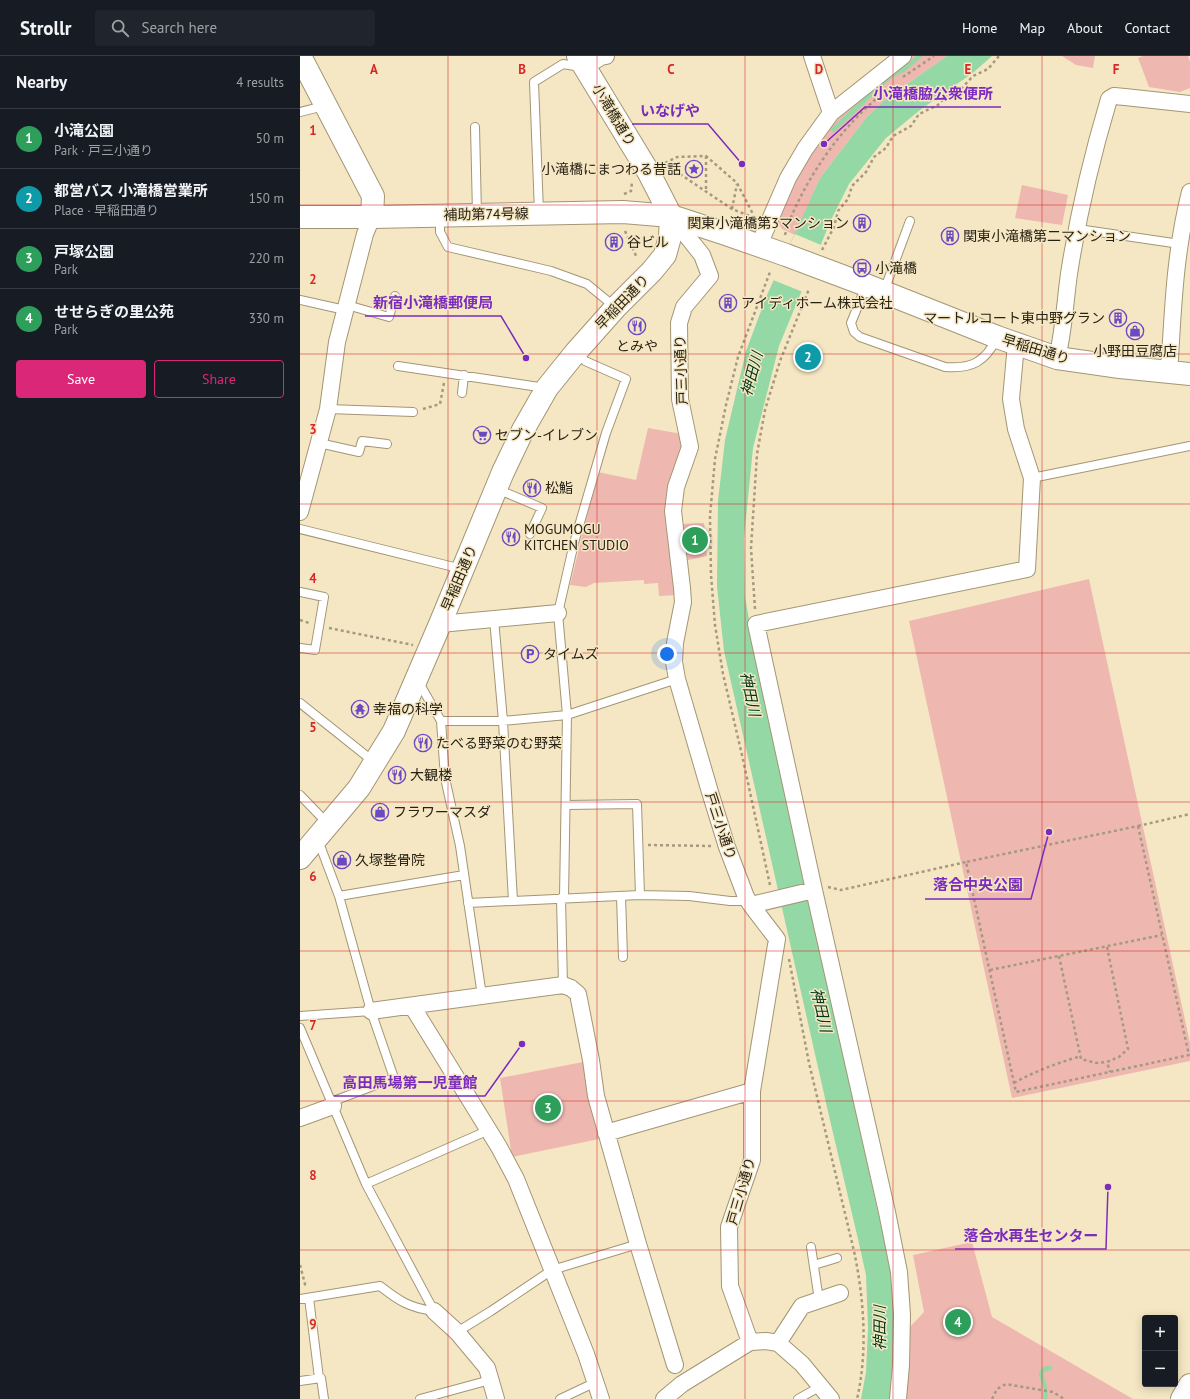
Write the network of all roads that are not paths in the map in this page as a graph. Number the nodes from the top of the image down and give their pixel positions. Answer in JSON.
{"nodes":[{"id":1,"x":300,"y":56,"type":"edge"},
{"id":2,"x":812,"y":56,"type":"edge"},
{"id":3,"x":903,"y":56,"type":"edge"},
{"id":4,"x":594,"y":58,"type":"edge"},
{"id":5,"x":1190,"y":104,"type":"edge"},
{"id":6,"x":325,"y":106,"type":"junction"},
{"id":7,"x":300,"y":112,"type":"edge"},
{"id":8,"x":831,"y":112,"type":"junction"},
{"id":9,"x":476,"y":127,"type":"dead end"},
{"id":10,"x":1190,"y":192,"type":"edge"},
{"id":11,"x":540,"y":213,"type":"junction"},
{"id":12,"x":477,"y":214,"type":"junction"},
{"id":13,"x":440,"y":215,"type":"junction"},
{"id":14,"x":671,"y":216,"type":"junction"},
{"id":15,"x":300,"y":217,"type":"edge"},
{"id":16,"x":372,"y":217,"type":"junction"},
{"id":17,"x":910,"y":221,"type":"dead end"},
{"id":18,"x":1078,"y":229,"type":"junction"},
{"id":19,"x":1180,"y":244,"type":"junction"},
{"id":20,"x":759,"y":245,"type":"junction"},
{"id":21,"x":875,"y":289,"type":"junction"},
{"id":22,"x":395,"y":296,"type":"dead end"},
{"id":23,"x":300,"y":300,"type":"edge"},
{"id":24,"x":346,"y":307,"type":"junction"},
{"id":25,"x":616,"y":307,"type":"junction"},
{"id":26,"x":1007,"y":341,"type":"junction"},
{"id":27,"x":576,"y":352,"type":"junction"},
{"id":28,"x":1057,"y":358,"type":"junction"},
{"id":29,"x":398,"y":366,"type":"dead end"},
{"id":30,"x":1166,"y":372,"type":"junction"},
{"id":31,"x":1190,"y":374,"type":"edge"},
{"id":32,"x":464,"y":375,"type":"junction"},
{"id":33,"x":547,"y":388,"type":"junction"},
{"id":34,"x":462,"y":393,"type":"dead end"},
{"id":35,"x":328,"y":409,"type":"junction"},
{"id":36,"x":413,"y":412,"type":"road end"},
{"id":37,"x":319,"y":443,"type":"junction"},
{"id":38,"x":387,"y":444,"type":"dead end"},
{"id":39,"x":1190,"y":446,"type":"edge"},
{"id":40,"x":1032,"y":478,"type":"junction"},
{"id":41,"x":496,"y":489,"type":"junction"},
{"id":42,"x":300,"y":512,"type":"edge"},
{"id":43,"x":300,"y":529,"type":"edge"},
{"id":44,"x":530,"y":534,"type":"dead end"},
{"id":45,"x":464,"y":569,"type":"junction"},
{"id":46,"x":300,"y":592,"type":"edge"},
{"id":47,"x":558,"y":613,"type":"junction"},
{"id":48,"x":494,"y":619,"type":"junction"},
{"id":49,"x":440,"y":624,"type":"junction"},
{"id":50,"x":300,"y":648,"type":"edge"},
{"id":51,"x":417,"y":679,"type":"junction"},
{"id":52,"x":677,"y":679,"type":"junction"},
{"id":53,"x":300,"y":703,"type":"edge"},
{"id":54,"x":567,"y":715,"type":"junction"},
{"id":55,"x":503,"y":720,"type":"junction"},
{"id":56,"x":441,"y":721,"type":"junction"},
{"id":57,"x":374,"y":762,"type":"junction"},
{"id":58,"x":300,"y":795,"type":"edge"},
{"id":59,"x":566,"y":805,"type":"junction"},
{"id":60,"x":323,"y":831,"type":"junction"},
{"id":61,"x":300,"y":858,"type":"edge"},
{"id":62,"x":464,"y":875,"type":"junction"},
{"id":63,"x":813,"y":889,"type":"junction"},
{"id":64,"x":640,"y":895,"type":"junction"},
{"id":65,"x":339,"y":896,"type":"junction"},
{"id":66,"x":621,"y":896,"type":"junction"},
{"id":67,"x":563,"y":898,"type":"junction"},
{"id":68,"x":513,"y":900,"type":"junction"},
{"id":69,"x":468,"y":903,"type":"junction"},
{"id":70,"x":749,"y":903,"type":"junction"},
{"id":71,"x":623,"y":957,"type":"dead end"},
{"id":72,"x":563,"y":986,"type":"junction"},
{"id":73,"x":482,"y":996,"type":"junction"},
{"id":74,"x":412,"y":1006,"type":"junction"},
{"id":75,"x":371,"y":1012,"type":"junction"},
{"id":76,"x":300,"y":1016,"type":"edge"},
{"id":77,"x":300,"y":1028,"type":"edge"},
{"id":78,"x":752,"y":1091,"type":"junction"},
{"id":79,"x":332,"y":1104,"type":"junction"},
{"id":80,"x":300,"y":1118,"type":"edge"},
{"id":81,"x":489,"y":1130,"type":"junction"},
{"id":82,"x":606,"y":1133,"type":"junction"},
{"id":83,"x":366,"y":1184,"type":"junction"},
{"id":84,"x":638,"y":1244,"type":"junction"},
{"id":85,"x":811,"y":1247,"type":"dead end"},
{"id":86,"x":837,"y":1258,"type":"dead end"},
{"id":87,"x":814,"y":1265,"type":"junction"},
{"id":88,"x":552,"y":1270,"type":"junction"},
{"id":89,"x":840,"y":1293,"type":"dead end"},
{"id":90,"x":309,"y":1298,"type":"junction"},
{"id":91,"x":300,"y":1299,"type":"edge"},
{"id":92,"x":819,"y":1300,"type":"junction"},
{"id":93,"x":434,"y":1311,"type":"junction"},
{"id":94,"x":456,"y":1332,"type":"junction"},
{"id":95,"x":750,"y":1342,"type":"junction"},
{"id":96,"x":778,"y":1342,"type":"junction"},
{"id":97,"x":675,"y":1365,"type":"dead end"},
{"id":98,"x":319,"y":1378,"type":"junction"},
{"id":99,"x":490,"y":1380,"type":"junction"},
{"id":100,"x":300,"y":1381,"type":"edge"},
{"id":101,"x":596,"y":1382,"type":"junction"},
{"id":102,"x":1190,"y":1385,"type":"edge"},
{"id":103,"x":821,"y":1386,"type":"junction"},
{"id":104,"x":324,"y":1399,"type":"edge"},
{"id":105,"x":420,"y":1399,"type":"edge"},
{"id":106,"x":496,"y":1399,"type":"edge"},
{"id":107,"x":560,"y":1399,"type":"edge"},
{"id":108,"x":601,"y":1399,"type":"edge"},
{"id":109,"x":664,"y":1399,"type":"edge"},
{"id":110,"x":798,"y":1399,"type":"edge"},
{"id":111,"x":831,"y":1399,"type":"edge"},
{"id":112,"x":898,"y":1399,"type":"edge"},
{"id":113,"x":1182,"y":1399,"type":"edge"}],
"edges":[{"from":1,"to":6,"type":"main road"},
{"from":2,"to":8,"type":"street"},
{"from":3,"to":8,"type":"street"},
{"from":4,"to":11,"type":"lane"},
{"from":4,"to":14,"type":"main road","name":"小滝橋通り"},
{"from":5,"to":18,"type":"street"},
{"from":6,"to":7,"type":"lane"},
{"from":6,"to":16,"type":"main road"},
{"from":8,"to":20,"type":"street"},
{"from":9,"to":12,"type":"lane"},
{"from":10,"to":19,"type":"street"},
{"from":11,"to":12,"type":"main road","name":"補助第74号線"},
{"from":11,"to":14,"type":"main road","name":"補助第74号線"},
{"from":12,"to":13,"type":"main road","name":"補助第74号線"},
{"from":13,"to":16,"type":"main road","name":"補助第74号線"},
{"from":13,"to":25,"type":"lane"},
{"from":14,"to":20,"type":"main road","name":"早稲田通り"},
{"from":14,"to":25,"type":"main road","name":"早稲田通り"},
{"from":14,"to":52,"type":"street","name":"戸三小通り"},
{"from":15,"to":16,"type":"main road","name":"補助第74号線"},
{"from":16,"to":24,"type":"street"},
{"from":17,"to":21,"type":"lane"},
{"from":18,"to":19,"type":"lane"},
{"from":18,"to":28,"type":"street"},
{"from":19,"to":30,"type":"street"},
{"from":20,"to":21,"type":"main road","name":"早稲田通り"},
{"from":21,"to":26,"type":"main road","name":"早稲田通り"},
{"from":21,"to":26,"type":"lane"},
{"from":22,"to":24,"type":"lane"},
{"from":23,"to":24,"type":"lane"},
{"from":24,"to":35,"type":"street"},
{"from":25,"to":27,"type":"main road","name":"早稲田通り"},
{"from":26,"to":28,"type":"main road","name":"早稲田通り"},
{"from":26,"to":40,"type":"street"},
{"from":27,"to":33,"type":"main road","name":"早稲田通り"},
{"from":27,"to":47,"type":"lane"},
{"from":28,"to":30,"type":"main road","name":"早稲田通り"},
{"from":29,"to":32,"type":"lane"},
{"from":30,"to":31,"type":"main road","name":"早稲田通り"},
{"from":32,"to":33,"type":"lane"},
{"from":32,"to":34,"type":"lane"},
{"from":33,"to":41,"type":"main road","name":"早稲田通り"},
{"from":35,"to":36,"type":"lane"},
{"from":35,"to":37,"type":"street"},
{"from":37,"to":38,"type":"lane"},
{"from":37,"to":42,"type":"street"},
{"from":39,"to":40,"type":"lane"},
{"from":40,"to":63,"type":"street"},
{"from":41,"to":44,"type":"lane"},
{"from":41,"to":45,"type":"main road","name":"早稲田通り"},
{"from":43,"to":45,"type":"lane"},
{"from":45,"to":49,"type":"main road","name":"早稲田通り"},
{"from":46,"to":50,"type":"lane"},
{"from":47,"to":48,"type":"street"},
{"from":47,"to":54,"type":"lane"},
{"from":48,"to":49,"type":"street"},
{"from":48,"to":55,"type":"lane"},
{"from":49,"to":51,"type":"main road","name":"早稲田通り"},
{"from":51,"to":56,"type":"lane"},
{"from":51,"to":57,"type":"main road","name":"早稲田通り"},
{"from":52,"to":54,"type":"lane"},
{"from":52,"to":70,"type":"street","name":"戸三小通り"},
{"from":53,"to":57,"type":"lane"},
{"from":54,"to":55,"type":"lane"},
{"from":54,"to":59,"type":"lane"},
{"from":55,"to":56,"type":"lane"},
{"from":55,"to":68,"type":"lane"},
{"from":56,"to":62,"type":"lane"},
{"from":57,"to":60,"type":"main road","name":"早稲田通り"},
{"from":58,"to":60,"type":"lane"},
{"from":59,"to":64,"type":"lane"},
{"from":59,"to":67,"type":"lane"},
{"from":60,"to":61,"type":"main road","name":"早稲田通り"},
{"from":60,"to":65,"type":"lane"},
{"from":62,"to":65,"type":"lane"},
{"from":62,"to":69,"type":"lane"},
{"from":63,"to":70,"type":"street"},
{"from":63,"to":112,"type":"street"},
{"from":64,"to":66,"type":"lane"},
{"from":64,"to":70,"type":"lane"},
{"from":65,"to":75,"type":"lane"},
{"from":66,"to":67,"type":"lane"},
{"from":66,"to":71,"type":"lane"},
{"from":67,"to":68,"type":"lane"},
{"from":67,"to":72,"type":"lane"},
{"from":68,"to":69,"type":"lane"},
{"from":69,"to":73,"type":"lane"},
{"from":70,"to":78,"type":"street","name":"戸三小通り"},
{"from":72,"to":73,"type":"street"},
{"from":72,"to":82,"type":"street"},
{"from":73,"to":74,"type":"street"},
{"from":74,"to":75,"type":"street"},
{"from":74,"to":81,"type":"street"},
{"from":75,"to":76,"type":"lane"},
{"from":75,"to":79,"type":"lane"},
{"from":77,"to":79,"type":"lane"},
{"from":78,"to":82,"type":"street"},
{"from":78,"to":95,"type":"street","name":"戸三小通り"},
{"from":79,"to":80,"type":"street"},
{"from":79,"to":83,"type":"lane"},
{"from":81,"to":83,"type":"lane"},
{"from":81,"to":88,"type":"street"},
{"from":82,"to":84,"type":"street"},
{"from":83,"to":93,"type":"lane"},
{"from":84,"to":88,"type":"lane"},
{"from":84,"to":97,"type":"street"},
{"from":85,"to":87,"type":"lane"},
{"from":86,"to":87,"type":"lane"},
{"from":87,"to":92,"type":"lane"},
{"from":88,"to":94,"type":"lane"},
{"from":88,"to":101,"type":"street"},
{"from":89,"to":92,"type":"street"},
{"from":90,"to":91,"type":"lane"},
{"from":90,"to":93,"type":"lane"},
{"from":90,"to":98,"type":"lane"},
{"from":92,"to":96,"type":"street"},
{"from":93,"to":94,"type":"street"},
{"from":94,"to":99,"type":"street"},
{"from":95,"to":96,"type":"street"},
{"from":95,"to":109,"type":"street"},
{"from":96,"to":103,"type":"street"},
{"from":98,"to":100,"type":"lane"},
{"from":98,"to":104,"type":"lane"},
{"from":99,"to":105,"type":"lane"},
{"from":99,"to":106,"type":"street"},
{"from":101,"to":107,"type":"lane"},
{"from":101,"to":108,"type":"street"},
{"from":102,"to":113,"type":"main road"},
{"from":103,"to":110,"type":"lane"},
{"from":103,"to":111,"type":"street"}]}
